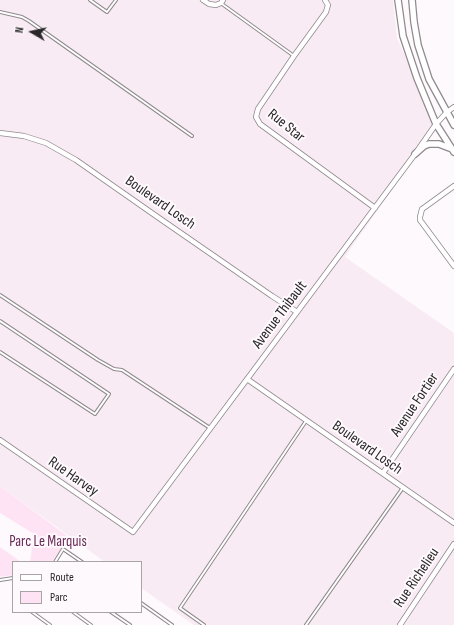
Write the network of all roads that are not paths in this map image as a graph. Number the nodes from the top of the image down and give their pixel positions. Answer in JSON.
{"nodes":[{"id":1,"x":90,"y":0,"type":"edge"},
{"id":2,"x":116,"y":0,"type":"edge"},
{"id":3,"x":204,"y":0,"type":"edge"},
{"id":4,"x":325,"y":0,"type":"edge"},
{"id":5,"x":398,"y":0,"type":"edge"},
{"id":6,"x":412,"y":0,"type":"edge"},
{"id":7,"x":222,"y":1,"type":"edge"},
{"id":8,"x":0,"y":12,"type":"edge"},
{"id":9,"x":294,"y":56,"type":"junction"},
{"id":10,"x":454,"y":107,"type":"edge"},
{"id":11,"x":447,"y":112,"type":"junction"},
{"id":12,"x":436,"y":124,"type":"junction"},
{"id":13,"x":454,"y":125,"type":"edge"},
{"id":14,"x":0,"y":133,"type":"edge"},
{"id":15,"x":192,"y":136,"type":"dead end"},
{"id":16,"x":453,"y":150,"type":"edge"},
{"id":17,"x":415,"y":154,"type":"junction"},
{"id":18,"x":454,"y":186,"type":"edge"},
{"id":19,"x":375,"y":208,"type":"junction"},
{"id":20,"x":454,"y":266,"type":"edge"},
{"id":21,"x":0,"y":295,"type":"edge"},
{"id":22,"x":297,"y":312,"type":"junction"},
{"id":23,"x":0,"y":321,"type":"edge"},
{"id":24,"x":0,"y":352,"type":"edge"},
{"id":25,"x":454,"y":369,"type":"edge"},
{"id":26,"x":247,"y":379,"type":"junction"},
{"id":27,"x":306,"y":420,"type":"junction"},
{"id":28,"x":210,"y":428,"type":"junction"},
{"id":29,"x":0,"y":440,"type":"edge"},
{"id":30,"x":383,"y":473,"type":"junction"},
{"id":31,"x":403,"y":488,"type":"junction"},
{"id":32,"x":454,"y":523,"type":"edge"},
{"id":33,"x":133,"y":532,"type":"joint"},
{"id":34,"x":454,"y":544,"type":"edge"},
{"id":35,"x":56,"y":561,"type":"edge"},
{"id":36,"x":81,"y":561,"type":"edge"},
{"id":37,"x":12,"y":578,"type":"edge"},
{"id":38,"x":0,"y":580,"type":"edge"},
{"id":39,"x":142,"y":604,"type":"edge"},
{"id":40,"x":33,"y":613,"type":"edge"},
{"id":41,"x":74,"y":613,"type":"edge"},
{"id":42,"x":112,"y":613,"type":"edge"},
{"id":43,"x":50,"y":625,"type":"edge"},
{"id":44,"x":91,"y":625,"type":"edge"},
{"id":45,"x":130,"y":625,"type":"edge"},
{"id":46,"x":172,"y":625,"type":"edge"},
{"id":47,"x":204,"y":625,"type":"edge"},
{"id":48,"x":306,"y":625,"type":"edge"},
{"id":49,"x":400,"y":625,"type":"edge"}],
"edges":[{"from":1,"to":2,"type":"lane"},
{"from":3,"to":7,"type":"street"},
{"from":4,"to":9,"type":"street","name":"Rue Star"},
{"from":5,"to":12,"type":"street"},
{"from":6,"to":11,"type":"street"},
{"from":7,"to":9,"type":"lane"},
{"from":8,"to":15,"type":"lane"},
{"from":9,"to":19,"type":"street","name":"Rue Star"},
{"from":10,"to":11,"type":"street","name":"Avenue Thibault"},
{"from":11,"to":12,"type":"street","name":"Avenue Thibault"},
{"from":11,"to":13,"type":"street"},
{"from":12,"to":16,"type":"street"},
{"from":12,"to":17,"type":"street","name":"Avenue Thibault"},
{"from":14,"to":22,"type":"street","name":"Boulevard Losch"},
{"from":16,"to":17,"type":"street"},
{"from":17,"to":19,"type":"street","name":"Avenue Thibault"},
{"from":18,"to":20,"type":"street"},
{"from":19,"to":22,"type":"street","name":"Avenue Thibault"},
{"from":21,"to":28,"type":"lane"},
{"from":22,"to":26,"type":"street","name":"Avenue Thibault"},
{"from":23,"to":24,"type":"lane"},
{"from":25,"to":30,"type":"street","name":"Avenue Fortier"},
{"from":26,"to":27,"type":"street","name":"Boulevard Losch"},
{"from":26,"to":28,"type":"street","name":"Avenue Thibault"},
{"from":27,"to":30,"type":"street","name":"Boulevard Losch"},
{"from":27,"to":47,"type":"lane"},
{"from":28,"to":33,"type":"street","name":"Avenue Thibault"},
{"from":29,"to":33,"type":"street","name":"Rue Harvey"},
{"from":30,"to":31,"type":"street","name":"Boulevard Losch"},
{"from":31,"to":32,"type":"street","name":"Boulevard Losch"},
{"from":31,"to":48,"type":"lane"},
{"from":34,"to":49,"type":"street","name":"Rue Richelieu"},
{"from":35,"to":36,"type":"lane"},
{"from":37,"to":38,"type":"lane"},
{"from":39,"to":46,"type":"lane"},
{"from":40,"to":43,"type":"lane"},
{"from":41,"to":44,"type":"lane"},
{"from":42,"to":45,"type":"lane"}]}
